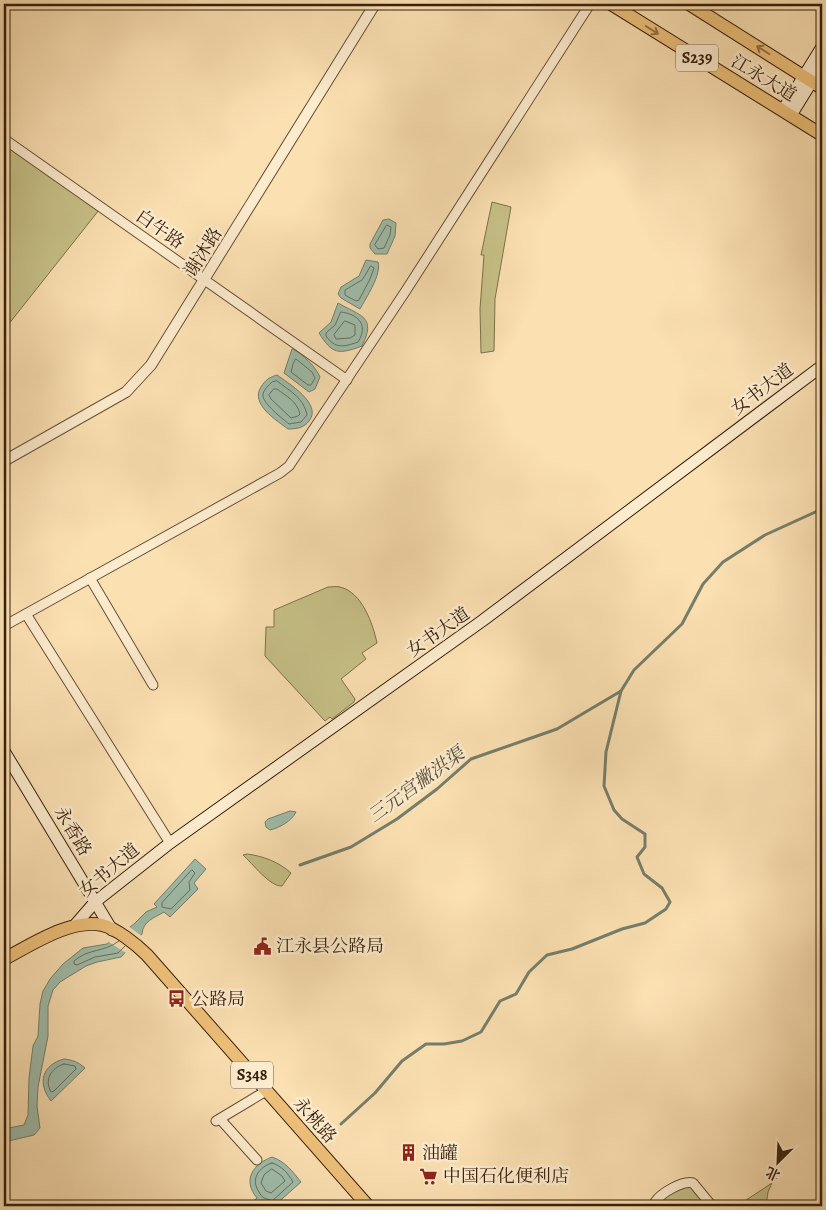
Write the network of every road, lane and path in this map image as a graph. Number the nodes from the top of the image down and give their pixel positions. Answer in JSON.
{"nodes":[{"id":1,"x":375,"y":4,"type":"edge"},
{"id":2,"x":590,"y":4,"type":"edge"},
{"id":3,"x":611,"y":4,"type":"edge"},
{"id":4,"x":689,"y":4,"type":"edge"},
{"id":5,"x":822,"y":47,"type":"edge"},
{"id":6,"x":822,"y":65,"type":"edge"},
{"id":7,"x":813,"y":82,"type":"edge"},
{"id":8,"x":787,"y":113,"type":"junction"},
{"id":9,"x":822,"y":135,"type":"edge"},
{"id":10,"x":4,"y":140,"type":"edge"},
{"id":11,"x":205,"y":280,"type":"junction"},
{"id":12,"x":822,"y":366,"type":"edge"},
{"id":13,"x":347,"y":380,"type":"junction"},
{"id":14,"x":4,"y":461,"type":"edge"},
{"id":15,"x":90,"y":578,"type":"junction"},
{"id":16,"x":26,"y":614,"type":"junction"},
{"id":17,"x":4,"y":626,"type":"edge"},
{"id":18,"x":154,"y":685,"type":"dead end"},
{"id":19,"x":4,"y":751,"type":"edge"},
{"id":20,"x":170,"y":844,"type":"junction"},
{"id":21,"x":95,"y":902,"type":"junction"},
{"id":22,"x":74,"y":925,"type":"junction"},
{"id":23,"x":112,"y":930,"type":"junction"},
{"id":24,"x":4,"y":959,"type":"edge"},
{"id":25,"x":266,"y":1091,"type":"junction"},
{"id":26,"x":257,"y":1160,"type":"dead end"},
{"id":27,"x":368,"y":1206,"type":"edge"},
{"id":28,"x":656,"y":1206,"type":"edge"},
{"id":29,"x":712,"y":1206,"type":"edge"}],
"edges":[{"from":1,"to":11,"type":"street","name":"谢沐路"},
{"from":2,"to":13,"type":"street"},
{"from":3,"to":8,"type":"main road","name":"江永大道","number":"S239","one_way":true},
{"from":7,"to":4,"type":"main road","name":"江永大道","number":"S239","one_way":true},
{"from":5,"to":7,"type":"main road"},
{"from":6,"to":7,"type":"main road"},
{"from":7,"to":8,"type":"main road"},
{"from":8,"to":9,"type":"main road","name":"江永大道","number":"S239"},
{"from":10,"to":11,"type":"street","name":"白牛路"},
{"from":11,"to":13,"type":"street","name":"白牛路"},
{"from":11,"to":14,"type":"street","name":"谢沐路"},
{"from":12,"to":20,"type":"main road","name":"女书大道"},
{"from":13,"to":15,"type":"street"},
{"from":15,"to":16,"type":"street"},
{"from":15,"to":18,"type":"street"},
{"from":16,"to":17,"type":"street"},
{"from":16,"to":20,"type":"street"},
{"from":19,"to":21,"type":"main road","name":"永香路"},
{"from":20,"to":21,"type":"main road","name":"女书大道"},
{"from":21,"to":22,"type":"main road","name":"女书大道"},
{"from":21,"to":23,"type":"main road","name":"永香路"},
{"from":22,"to":23,"type":"main road"},
{"from":22,"to":24,"type":"main road"},
{"from":23,"to":25,"type":"main road","name":"永桃路","number":"S348"},
{"from":25,"to":26,"type":"street"},
{"from":25,"to":27,"type":"main road","name":"永桃路","number":"S348"},
{"from":28,"to":29,"type":"street"}]}
